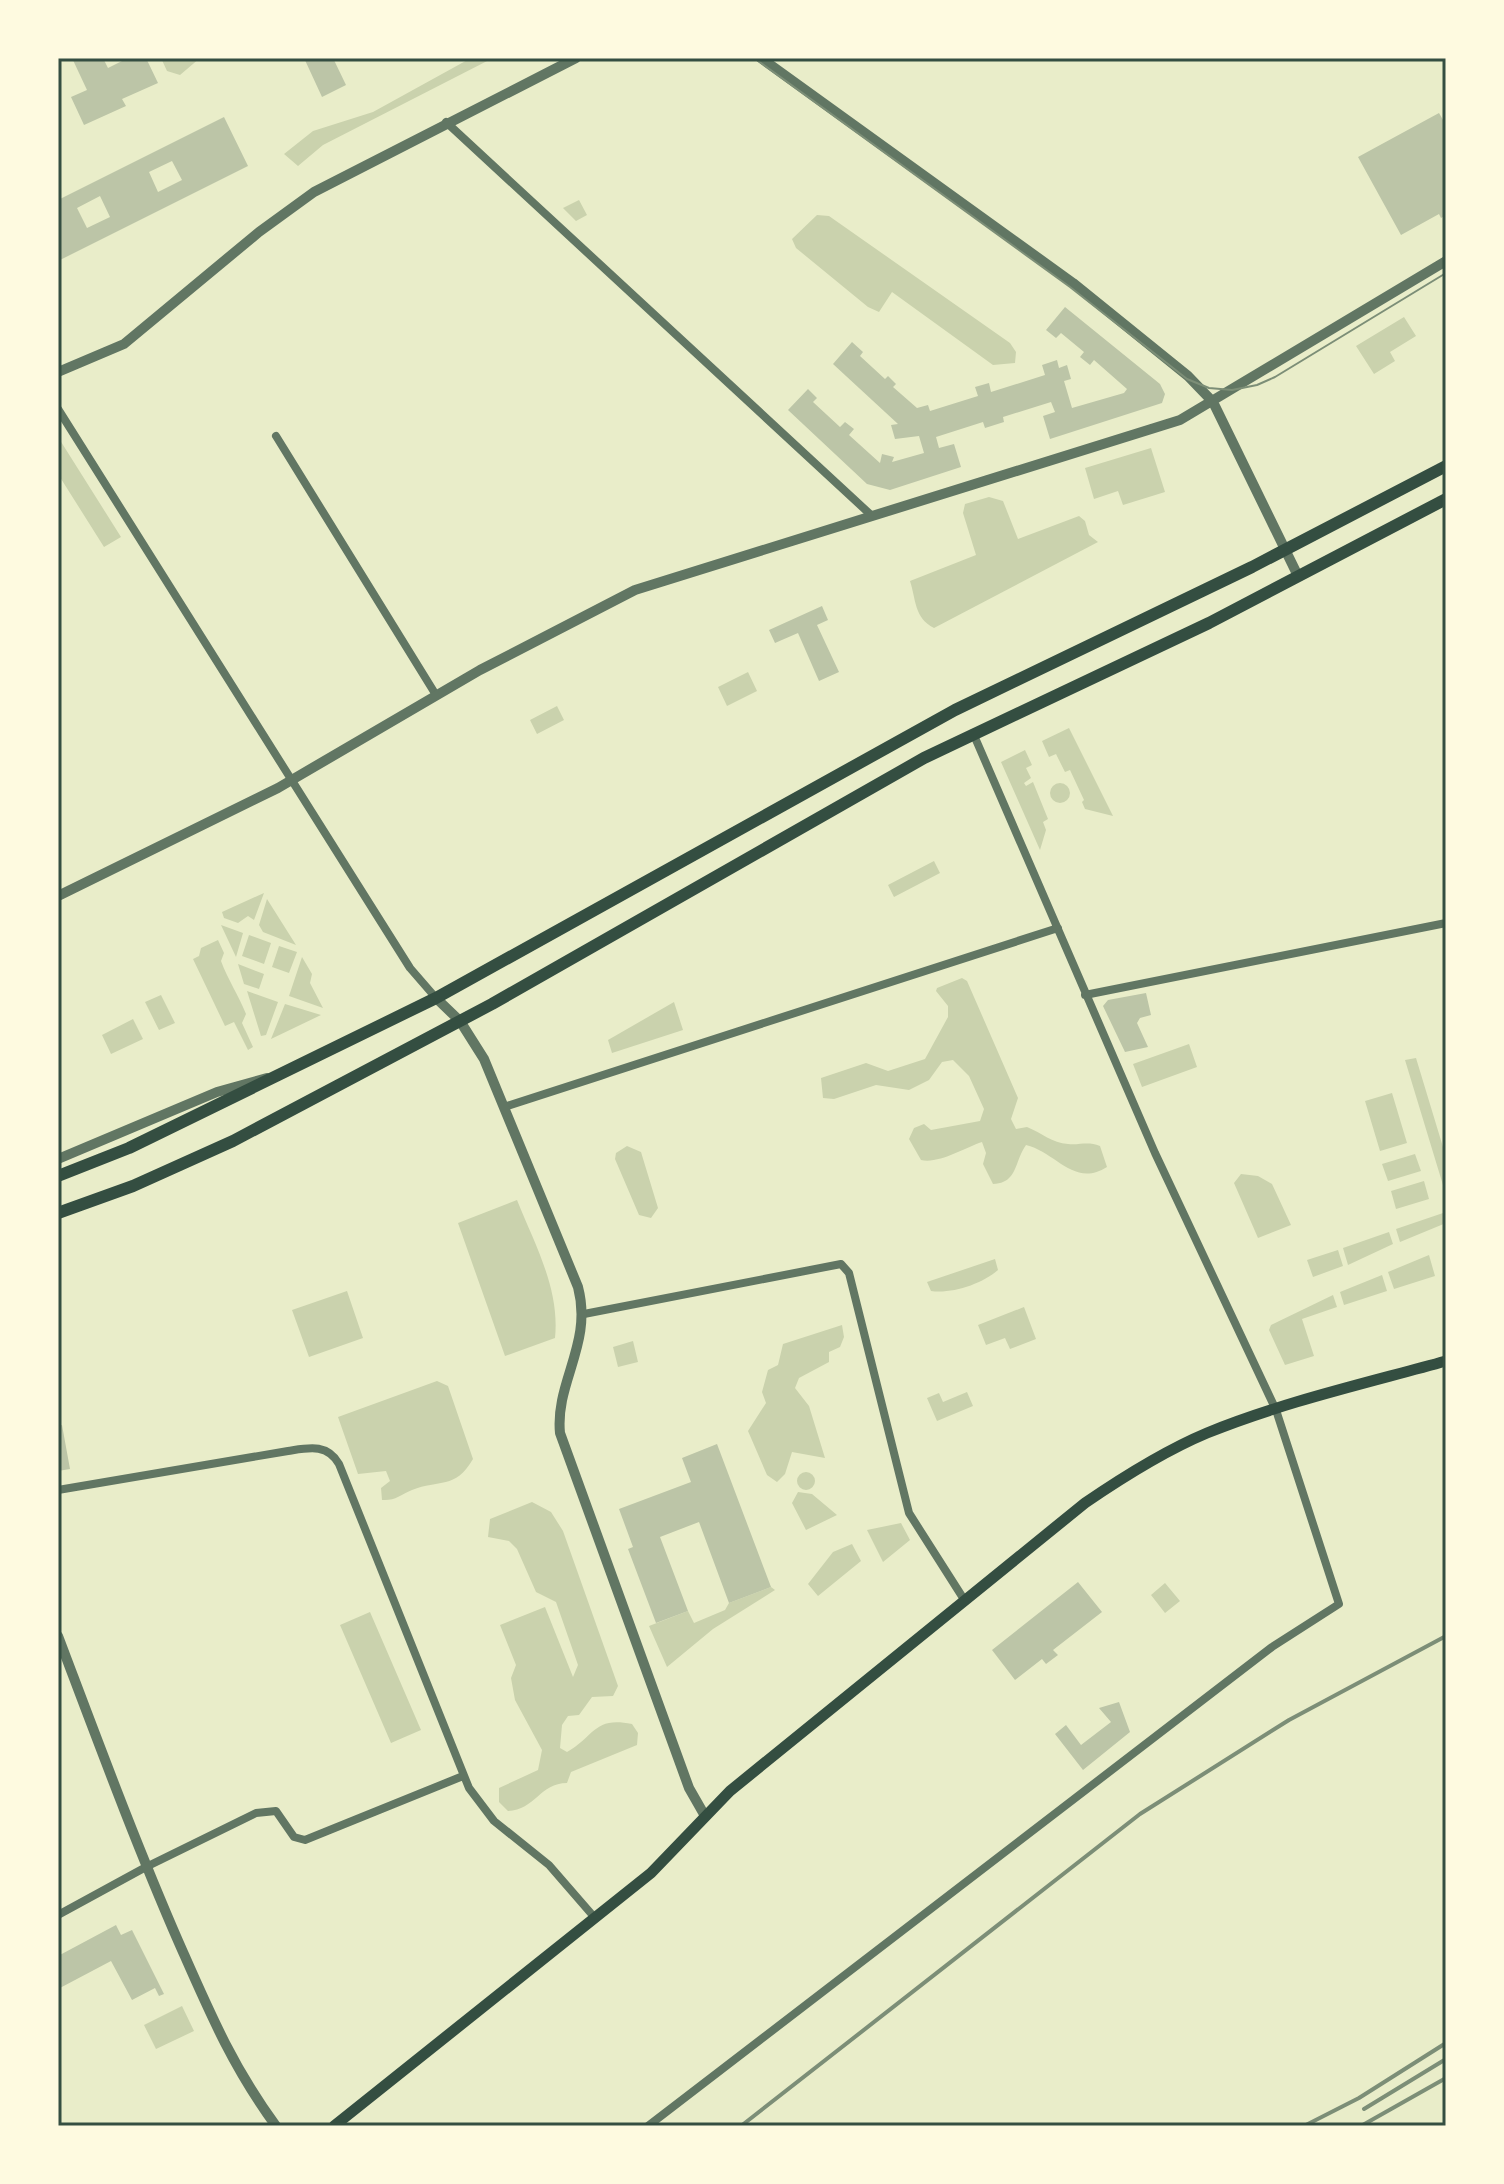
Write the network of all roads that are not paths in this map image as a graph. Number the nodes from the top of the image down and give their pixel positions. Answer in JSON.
{"nodes":[{"id":1,"x":576,"y":58,"type":"edge"},
{"id":2,"x":761,"y":58,"type":"edge"},
{"id":3,"x":446,"y":122,"type":"junction"},
{"id":4,"x":1446,"y":261,"type":"edge"},
{"id":5,"x":58,"y":372,"type":"edge"},
{"id":6,"x":1213,"y":402,"type":"junction"},
{"id":7,"x":58,"y":409,"type":"edge"},
{"id":8,"x":276,"y":436,"type":"dead end"},
{"id":9,"x":1446,"y":466,"type":"edge"},
{"id":10,"x":1446,"y":499,"type":"edge"},
{"id":11,"x":871,"y":515,"type":"junction"},
{"id":12,"x":1285,"y":550,"type":"junction"},
{"id":13,"x":1298,"y":576,"type":"junction"},
{"id":14,"x":436,"y":695,"type":"junction"},
{"id":15,"x":973,"y":733,"type":"junction"},
{"id":16,"x":293,"y":780,"type":"junction"},
{"id":17,"x":58,"y":896,"type":"edge"},
{"id":18,"x":1446,"y":923,"type":"edge"},
{"id":19,"x":1058,"y":928,"type":"junction"},
{"id":20,"x":1085,"y":995,"type":"junction"},
{"id":21,"x":436,"y":998,"type":"junction"},
{"id":22,"x":460,"y":1021,"type":"junction"},
{"id":23,"x":277,"y":1077,"type":"junction"},
{"id":24,"x":504,"y":1107,"type":"junction"},
{"id":25,"x":58,"y":1159,"type":"edge"},
{"id":26,"x":58,"y":1176,"type":"edge"},
{"id":27,"x":58,"y":1213,"type":"edge"},
{"id":28,"x":584,"y":1314,"type":"junction"},
{"id":29,"x":1446,"y":1361,"type":"edge"},
{"id":30,"x":1276,"y":1410,"type":"junction"},
{"id":31,"x":58,"y":1490,"type":"edge"},
{"id":32,"x":965,"y":1601,"type":"junction"},
{"id":33,"x":58,"y":1636,"type":"edge"},
{"id":34,"x":463,"y":1776,"type":"junction"},
{"id":35,"x":705,"y":1816,"type":"junction"},
{"id":36,"x":146,"y":1867,"type":"junction"},
{"id":37,"x":58,"y":1915,"type":"edge"},
{"id":38,"x":595,"y":1918,"type":"junction"},
{"id":39,"x":276,"y":2126,"type":"edge"},
{"id":40,"x":334,"y":2126,"type":"edge"},
{"id":41,"x":648,"y":2126,"type":"edge"}],
"edges":[{"from":1,"to":3,"type":"street"},
{"from":2,"to":6,"type":"street"},
{"from":3,"to":5,"type":"street"},
{"from":3,"to":11,"type":"street"},
{"from":4,"to":6,"type":"street"},
{"from":6,"to":11,"type":"street"},
{"from":6,"to":12,"type":"street"},
{"from":7,"to":16,"type":"street"},
{"from":8,"to":14,"type":"street"},
{"from":9,"to":12,"type":"main road"},
{"from":10,"to":13,"type":"main road"},
{"from":11,"to":14,"type":"street"},
{"from":12,"to":13,"type":"street"},
{"from":12,"to":21,"type":"main road"},
{"from":13,"to":15,"type":"main road"},
{"from":14,"to":16,"type":"street"},
{"from":15,"to":19,"type":"street"},
{"from":15,"to":22,"type":"main road"},
{"from":16,"to":17,"type":"street"},
{"from":16,"to":21,"type":"street"},
{"from":18,"to":20,"type":"street"},
{"from":19,"to":20,"type":"street"},
{"from":19,"to":24,"type":"street"},
{"from":20,"to":30,"type":"street"},
{"from":21,"to":22,"type":"street"},
{"from":21,"to":23,"type":"main road"},
{"from":22,"to":24,"type":"street"},
{"from":22,"to":27,"type":"main road"},
{"from":23,"to":25,"type":"street"},
{"from":23,"to":26,"type":"main road"},
{"from":24,"to":28,"type":"street"},
{"from":28,"to":32,"type":"street"},
{"from":28,"to":35,"type":"street"},
{"from":29,"to":30,"type":"main road"},
{"from":30,"to":32,"type":"main road"},
{"from":30,"to":41,"type":"street"},
{"from":31,"to":34,"type":"street"},
{"from":32,"to":35,"type":"main road"},
{"from":33,"to":36,"type":"street"},
{"from":34,"to":36,"type":"street"},
{"from":34,"to":38,"type":"street"},
{"from":35,"to":38,"type":"main road"},
{"from":36,"to":37,"type":"street"},
{"from":36,"to":39,"type":"street"},
{"from":38,"to":40,"type":"main road"}]}
